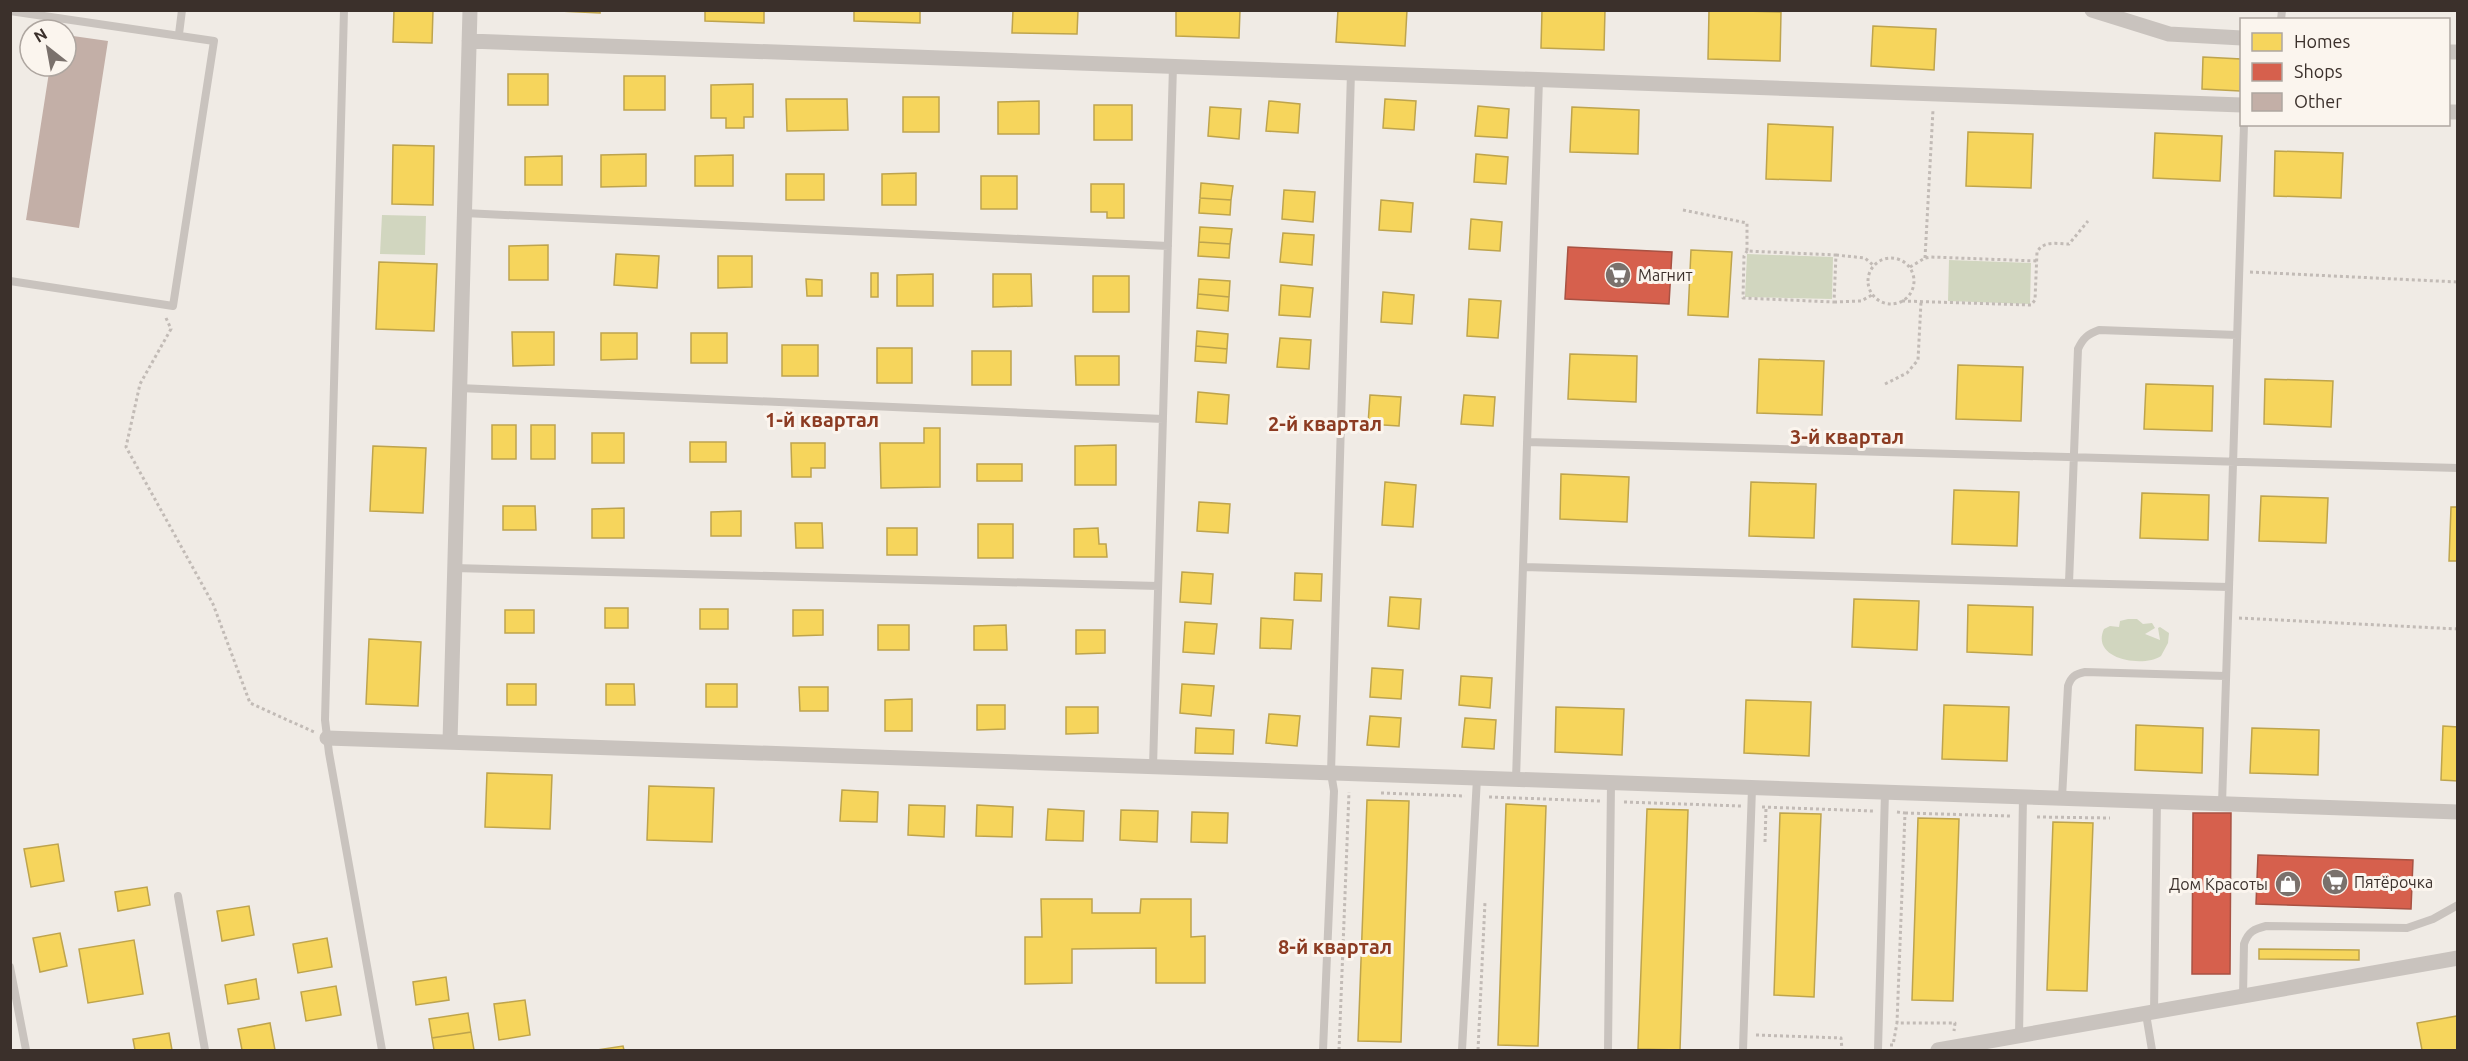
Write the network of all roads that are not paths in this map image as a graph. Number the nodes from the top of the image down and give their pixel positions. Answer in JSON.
{"nodes":[{"id":1,"x":182,"y":10,"type":"edge"},
{"id":2,"x":344,"y":10,"type":"edge"},
{"id":3,"x":470,"y":10,"type":"edge"},
{"id":4,"x":2092,"y":10,"type":"edge"},
{"id":5,"x":10,"y":11,"type":"edge"},
{"id":6,"x":179,"y":34,"type":"junction"},
{"id":7,"x":2240,"y":38,"type":"edge"},
{"id":8,"x":469,"y":41,"type":"junction"},
{"id":9,"x":1173,"y":66,"type":"junction"},
{"id":10,"x":1351,"y":72,"type":"junction"},
{"id":11,"x":1539,"y":79,"type":"junction"},
{"id":12,"x":2240,"y":105,"type":"edge"},
{"id":13,"x":2244,"y":126,"type":"edge"},
{"id":14,"x":464,"y":213,"type":"junction"},
{"id":15,"x":1168,"y":246,"type":"junction"},
{"id":16,"x":10,"y":281,"type":"edge"},
{"id":17,"x":2237,"y":335,"type":"junction"},
{"id":18,"x":459,"y":388,"type":"junction"},
{"id":19,"x":1163,"y":418,"type":"junction"},
{"id":20,"x":1527,"y":442,"type":"junction"},
{"id":21,"x":2074,"y":457,"type":"junction"},
{"id":22,"x":2233,"y":462,"type":"junction"},
{"id":23,"x":2457,"y":468,"type":"edge"},
{"id":24,"x":1523,"y":567,"type":"junction"},
{"id":25,"x":454,"y":568,"type":"junction"},
{"id":26,"x":2069,"y":583,"type":"junction"},
{"id":27,"x":1158,"y":586,"type":"junction"},
{"id":28,"x":2229,"y":587,"type":"junction"},
{"id":29,"x":2226,"y":676,"type":"junction"},
{"id":30,"x":327,"y":738,"type":"junction"},
{"id":31,"x":450,"y":742,"type":"junction"},
{"id":32,"x":1153,"y":767,"type":"junction"},
{"id":33,"x":1331,"y":773,"type":"junction"},
{"id":34,"x":1477,"y":778,"type":"junction"},
{"id":35,"x":1516,"y":779,"type":"junction"},
{"id":36,"x":1611,"y":783,"type":"junction"},
{"id":37,"x":1752,"y":788,"type":"junction"},
{"id":38,"x":1885,"y":792,"type":"junction"},
{"id":39,"x":2023,"y":797,"type":"junction"},
{"id":40,"x":2062,"y":798,"type":"junction"},
{"id":41,"x":2157,"y":801,"type":"junction"},
{"id":42,"x":2222,"y":804,"type":"junction"},
{"id":43,"x":2457,"y":812,"type":"edge"},
{"id":44,"x":178,"y":896,"type":"dead end"},
{"id":45,"x":2457,"y":905,"type":"edge"},
{"id":46,"x":2457,"y":958,"type":"edge"},
{"id":47,"x":10,"y":967,"type":"edge"},
{"id":48,"x":2243,"y":996,"type":"junction"},
{"id":49,"x":2150,"y":1013,"type":"junction"},
{"id":50,"x":2019,"y":1036,"type":"junction"},
{"id":51,"x":26,"y":1050,"type":"edge"},
{"id":52,"x":205,"y":1050,"type":"edge"},
{"id":53,"x":382,"y":1050,"type":"edge"},
{"id":54,"x":1323,"y":1050,"type":"edge"},
{"id":55,"x":1462,"y":1050,"type":"edge"},
{"id":56,"x":1608,"y":1050,"type":"edge"},
{"id":57,"x":1743,"y":1050,"type":"edge"},
{"id":58,"x":1878,"y":1050,"type":"edge"},
{"id":59,"x":1938,"y":1050,"type":"edge"},
{"id":60,"x":2152,"y":1050,"type":"edge"}],
"edges":[{"from":1,"to":6,"type":"lane"},
{"from":2,"to":30,"type":"lane"},
{"from":3,"to":8,"type":"street"},
{"from":4,"to":7,"type":"street"},
{"from":5,"to":6,"type":"lane"},
{"from":6,"to":16,"type":"lane"},
{"from":8,"to":9,"type":"street"},
{"from":8,"to":14,"type":"street"},
{"from":9,"to":10,"type":"street"},
{"from":9,"to":15,"type":"lane"},
{"from":10,"to":11,"type":"street"},
{"from":10,"to":33,"type":"lane"},
{"from":11,"to":12,"type":"street"},
{"from":11,"to":20,"type":"lane"},
{"from":13,"to":17,"type":"lane"},
{"from":14,"to":15,"type":"lane"},
{"from":14,"to":18,"type":"street"},
{"from":15,"to":19,"type":"lane"},
{"from":17,"to":21,"type":"lane"},
{"from":17,"to":22,"type":"lane"},
{"from":18,"to":19,"type":"lane"},
{"from":18,"to":25,"type":"street"},
{"from":19,"to":27,"type":"lane"},
{"from":20,"to":21,"type":"lane"},
{"from":20,"to":24,"type":"lane"},
{"from":21,"to":22,"type":"lane"},
{"from":21,"to":26,"type":"lane"},
{"from":22,"to":23,"type":"lane"},
{"from":22,"to":28,"type":"lane"},
{"from":24,"to":26,"type":"lane"},
{"from":24,"to":35,"type":"lane"},
{"from":25,"to":27,"type":"lane"},
{"from":25,"to":31,"type":"street"},
{"from":26,"to":28,"type":"lane"},
{"from":27,"to":32,"type":"lane"},
{"from":28,"to":29,"type":"lane"},
{"from":29,"to":40,"type":"lane"},
{"from":29,"to":42,"type":"lane"},
{"from":30,"to":31,"type":"street"},
{"from":30,"to":53,"type":"lane"},
{"from":31,"to":32,"type":"street"},
{"from":32,"to":33,"type":"street"},
{"from":33,"to":34,"type":"street"},
{"from":33,"to":54,"type":"lane"},
{"from":34,"to":35,"type":"street"},
{"from":34,"to":55,"type":"lane"},
{"from":35,"to":36,"type":"street"},
{"from":36,"to":37,"type":"street"},
{"from":36,"to":56,"type":"lane"},
{"from":37,"to":38,"type":"street"},
{"from":37,"to":57,"type":"lane"},
{"from":38,"to":39,"type":"street"},
{"from":38,"to":58,"type":"lane"},
{"from":39,"to":40,"type":"street"},
{"from":39,"to":50,"type":"lane"},
{"from":40,"to":41,"type":"street"},
{"from":41,"to":42,"type":"street"},
{"from":41,"to":49,"type":"lane"},
{"from":42,"to":43,"type":"street"},
{"from":44,"to":52,"type":"lane"},
{"from":45,"to":48,"type":"lane"},
{"from":46,"to":48,"type":"street"},
{"from":47,"to":51,"type":"lane"},
{"from":48,"to":49,"type":"street"},
{"from":49,"to":50,"type":"street"},
{"from":49,"to":60,"type":"lane"},
{"from":50,"to":59,"type":"street"}]}
